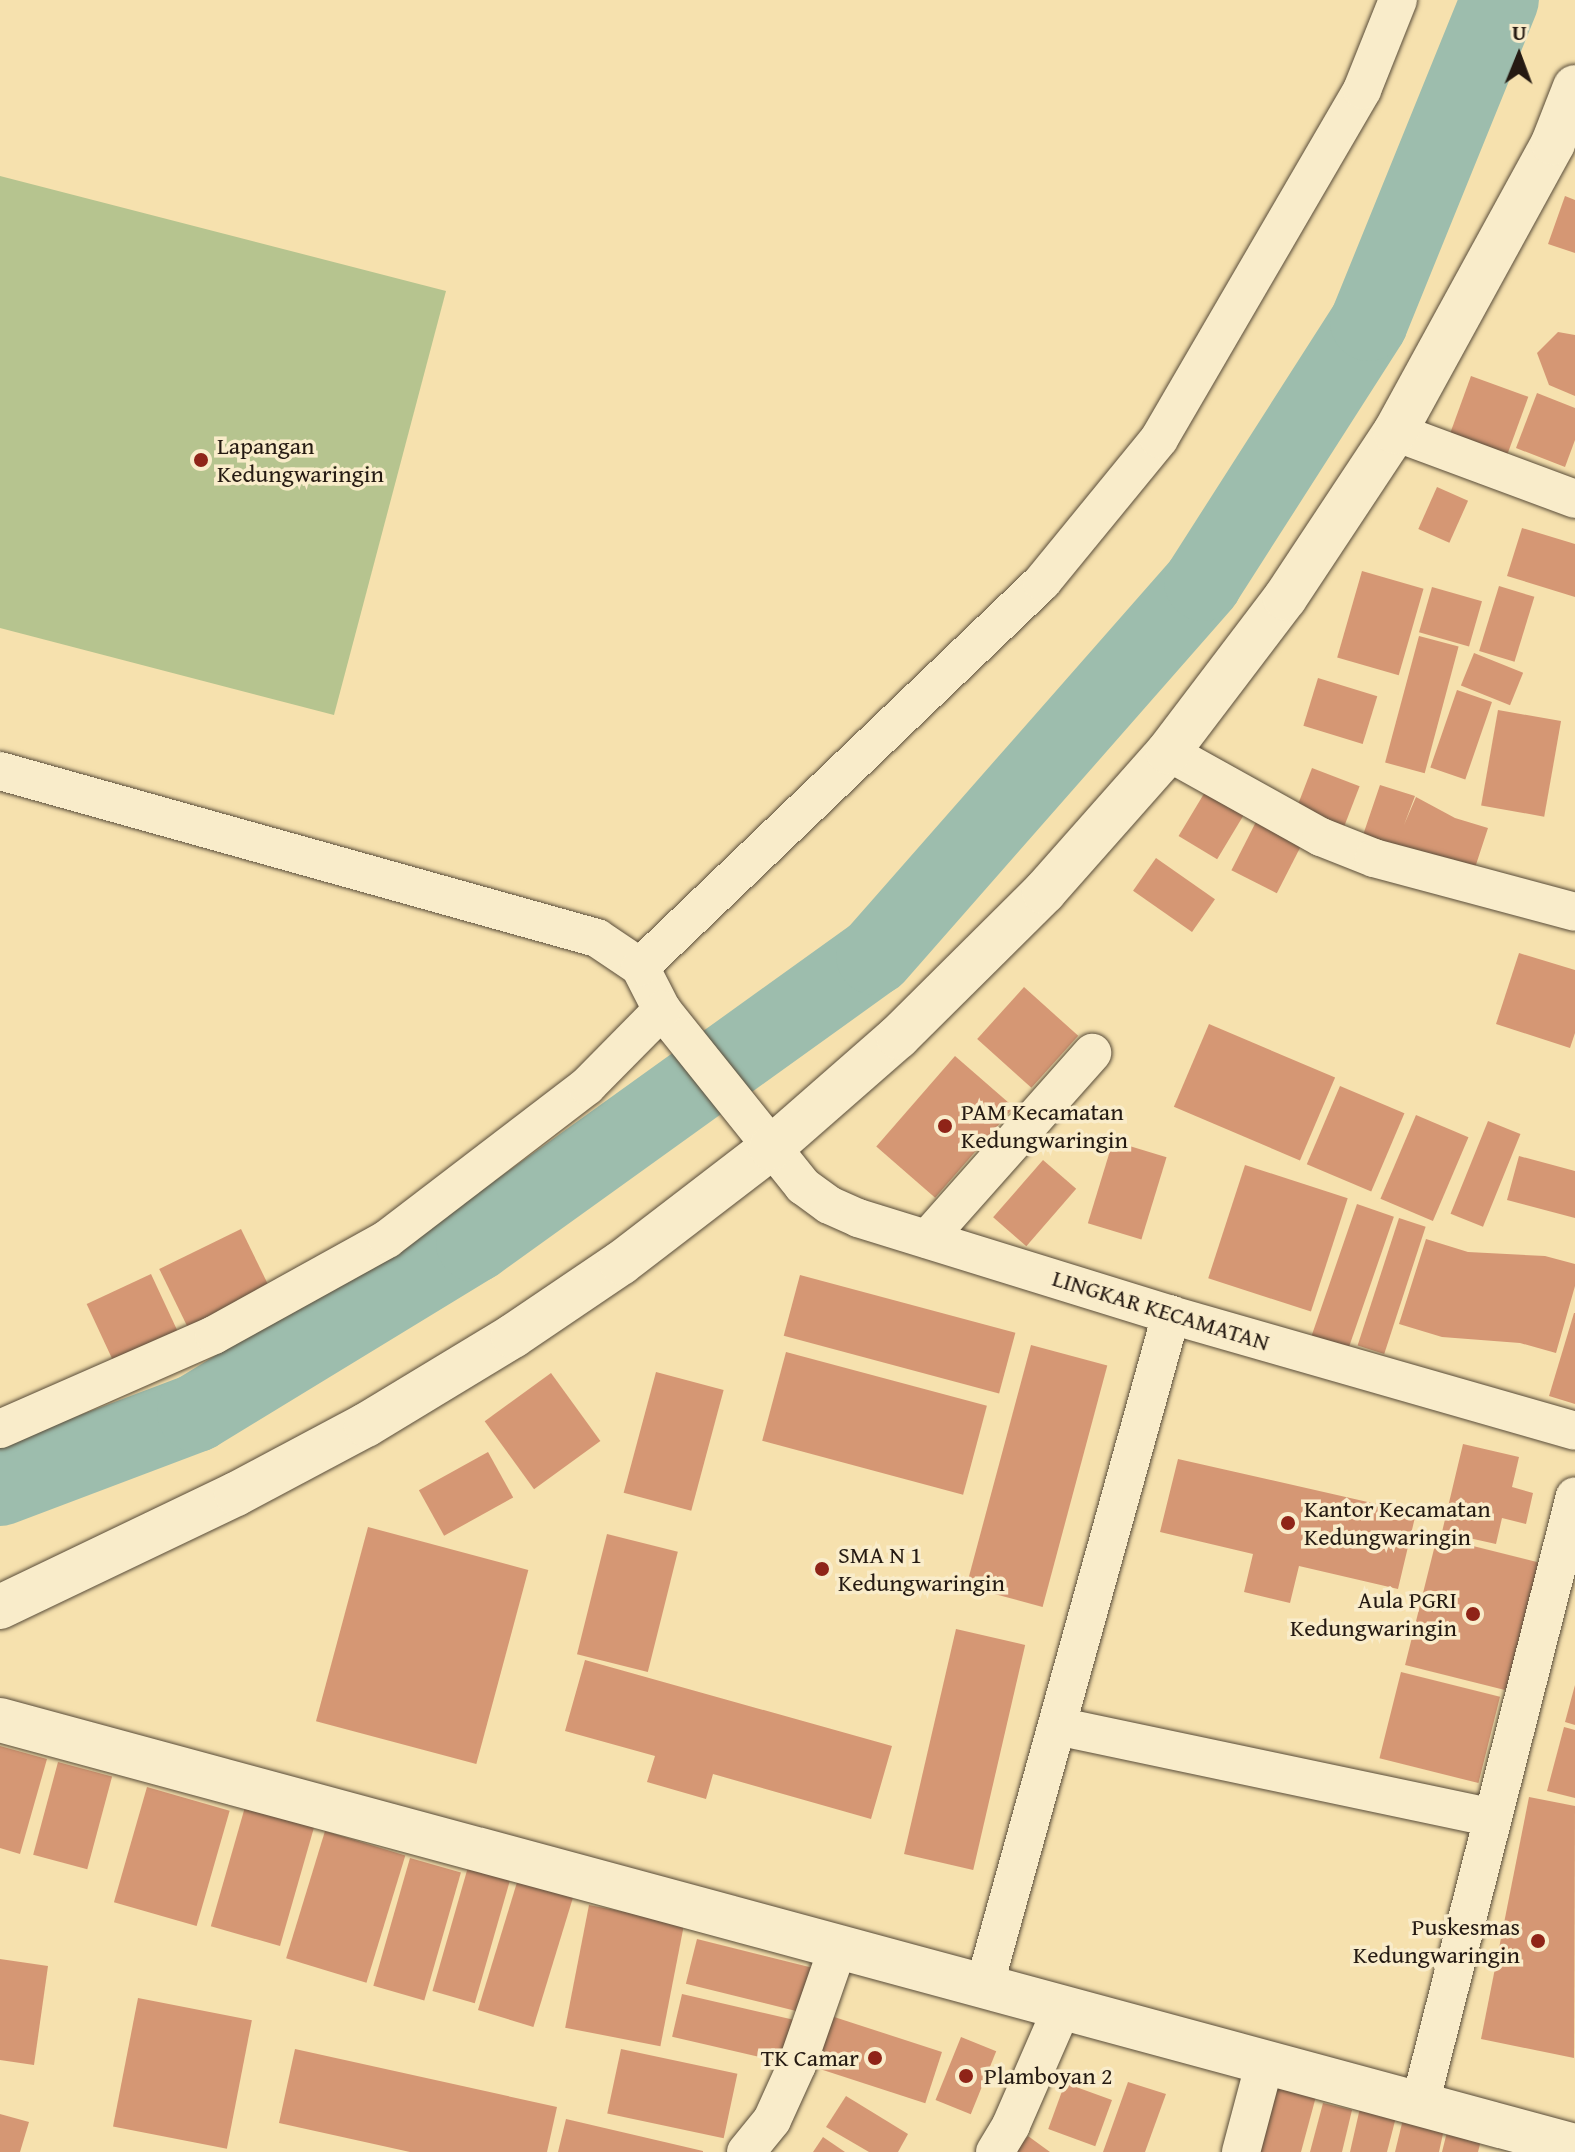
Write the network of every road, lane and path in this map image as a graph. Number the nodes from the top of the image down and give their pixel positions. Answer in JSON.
{"nodes":[{"id":1,"x":1398,"y":0,"type":"edge"},
{"id":2,"x":1575,"y":87,"type":"edge"},
{"id":3,"x":1564,"y":146,"type":"edge"},
{"id":4,"x":1395,"y":432,"type":"junction"},
{"id":5,"x":1575,"y":499,"type":"edge"},
{"id":6,"x":1168,"y":752,"type":"junction"},
{"id":7,"x":0,"y":771,"type":"edge"},
{"id":8,"x":1575,"y":912,"type":"edge"},
{"id":9,"x":640,"y":967,"type":"junction"},
{"id":10,"x":662,"y":1010,"type":"junction"},
{"id":11,"x":1092,"y":1053,"type":"dead end"},
{"id":12,"x":760,"y":1132,"type":"junction"},
{"id":13,"x":927,"y":1239,"type":"junction"},
{"id":14,"x":1171,"y":1315,"type":"junction"},
{"id":15,"x":0,"y":1429,"type":"edge"},
{"id":16,"x":1575,"y":1431,"type":"edge"},
{"id":17,"x":1575,"y":1496,"type":"edge"},
{"id":18,"x":0,"y":1607,"type":"edge"},
{"id":19,"x":0,"y":1720,"type":"edge"},
{"id":20,"x":1057,"y":1726,"type":"junction"},
{"id":21,"x":1492,"y":1818,"type":"junction"},
{"id":22,"x":838,"y":1947,"type":"junction"},
{"id":23,"x":984,"y":1987,"type":"junction"},
{"id":24,"x":1062,"y":2008,"type":"junction"},
{"id":25,"x":1265,"y":2062,"type":"junction"},
{"id":26,"x":1420,"y":2104,"type":"junction"},
{"id":27,"x":1573,"y":2141,"type":"edge"},
{"id":28,"x":746,"y":2152,"type":"edge"},
{"id":29,"x":995,"y":2152,"type":"edge"},
{"id":30,"x":1241,"y":2152,"type":"edge"}],
"edges":[{"from":1,"to":9,"type":"street"},
{"from":2,"to":3,"type":"street"},
{"from":3,"to":4,"type":"street"},
{"from":4,"to":5,"type":"street"},
{"from":4,"to":6,"type":"street"},
{"from":6,"to":8,"type":"street"},
{"from":6,"to":12,"type":"street"},
{"from":7,"to":9,"type":"street"},
{"from":9,"to":10,"type":"street","name":"LINGKAR KECAMATAN"},
{"from":10,"to":12,"type":"street","name":"LINGKAR KECAMATAN"},
{"from":10,"to":15,"type":"street"},
{"from":11,"to":13,"type":"street"},
{"from":12,"to":13,"type":"street","name":"LINGKAR KECAMATAN"},
{"from":12,"to":18,"type":"street"},
{"from":13,"to":14,"type":"street","name":"LINGKAR KECAMATAN"},
{"from":14,"to":16,"type":"street","name":"LINGKAR KECAMATAN"},
{"from":14,"to":20,"type":"street"},
{"from":17,"to":21,"type":"street"},
{"from":19,"to":22,"type":"street"},
{"from":20,"to":21,"type":"street"},
{"from":20,"to":23,"type":"street"},
{"from":21,"to":26,"type":"street"},
{"from":22,"to":23,"type":"street"},
{"from":22,"to":28,"type":"street"},
{"from":23,"to":24,"type":"street"},
{"from":24,"to":25,"type":"street"},
{"from":24,"to":29,"type":"street"},
{"from":25,"to":26,"type":"street"},
{"from":25,"to":30,"type":"street"},
{"from":26,"to":27,"type":"street"}]}
